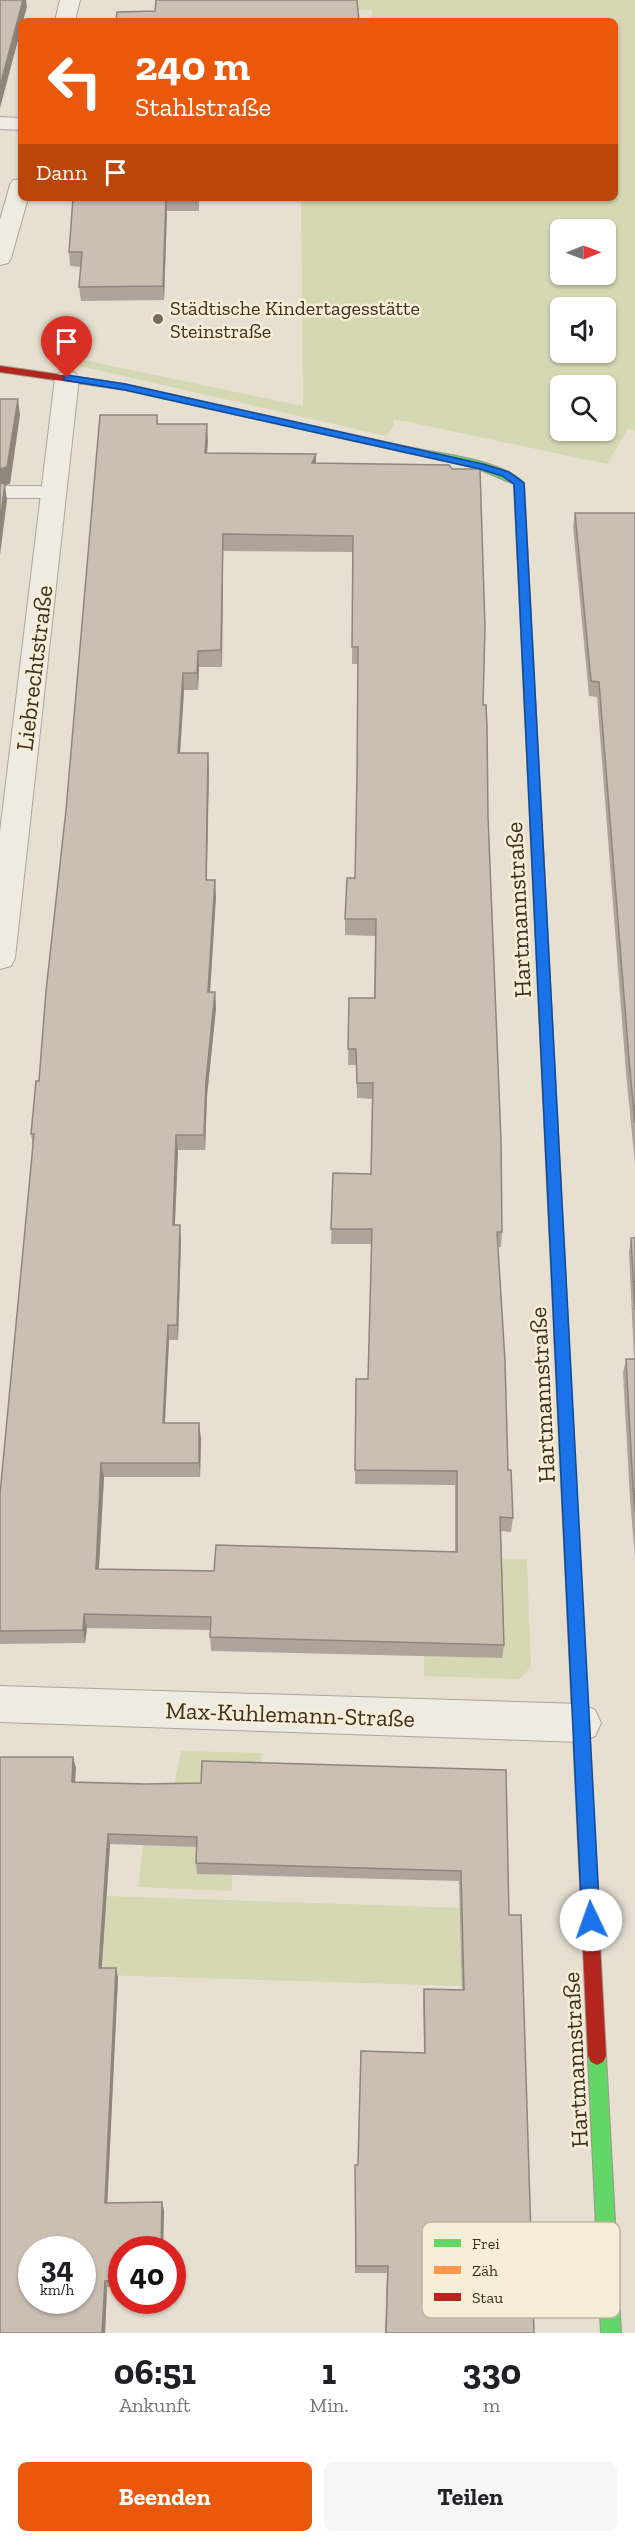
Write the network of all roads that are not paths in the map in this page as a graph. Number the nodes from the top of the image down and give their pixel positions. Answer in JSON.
{"nodes":[{"id":1,"x":70,"y":0,"type":"edge"},
{"id":2,"x":65,"y":18,"type":"edge"},
{"id":3,"x":0,"y":123,"type":"edge"},
{"id":4,"x":18,"y":124,"type":"edge"},
{"id":5,"x":18,"y":195,"type":"edge"},
{"id":6,"x":0,"y":258,"type":"edge"},
{"id":7,"x":0,"y":369,"type":"edge"},
{"id":8,"x":67,"y":378,"type":"junction"},
{"id":9,"x":0,"y":492,"type":"edge"},
{"id":10,"x":54,"y":492,"type":"junction"},
{"id":11,"x":0,"y":958,"type":"edge"},
{"id":12,"x":0,"y":1704,"type":"edge"},
{"id":13,"x":581,"y":1723,"type":"junction"},
{"id":14,"x":606,"y":2222,"type":"edge"},
{"id":15,"x":610,"y":2318,"type":"edge"},
{"id":16,"x":611,"y":2333,"type":"edge"}],
"edges":[{"from":1,"to":2,"type":"street"},
{"from":3,"to":4,"type":"street"},
{"from":5,"to":6,"type":"street"},
{"from":7,"to":8,"type":"street"},
{"from":8,"to":10,"type":"street","name":"Liebrechtstraße"},
{"from":8,"to":13,"type":"street","name":"Hartmannstraße"},
{"from":9,"to":10,"type":"lane"},
{"from":10,"to":11,"type":"street","name":"Liebrechtstraße"},
{"from":12,"to":13,"type":"street","name":"Max-Kuhlemann-Straße"},
{"from":13,"to":14,"type":"street","name":"Hartmannstraße"},
{"from":15,"to":16,"type":"street","name":"Hartmannstraße"}]}
